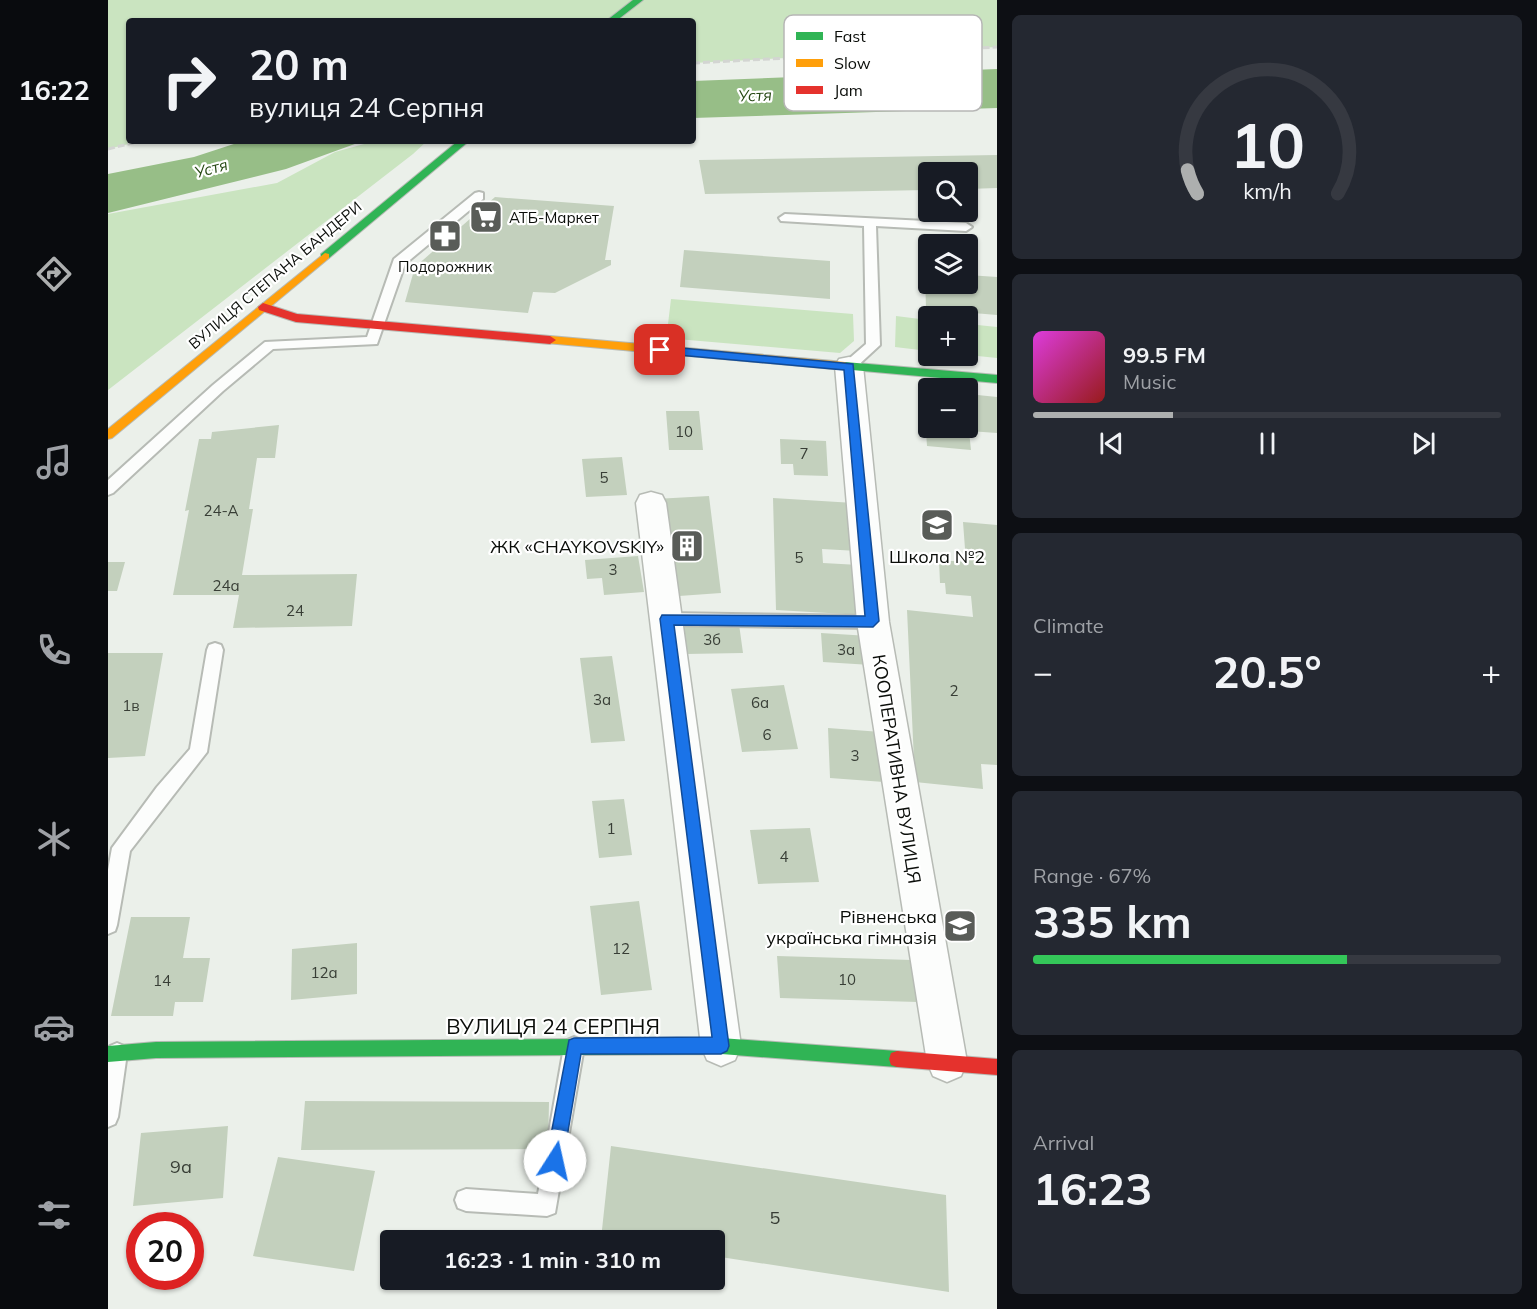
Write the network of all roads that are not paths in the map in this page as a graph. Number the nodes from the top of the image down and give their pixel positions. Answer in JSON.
{"nodes":[{"id":1,"x":639,"y":0,"type":"edge"},
{"id":2,"x":614,"y":18,"type":"edge"},
{"id":3,"x":460,"y":144,"type":"edge"},
{"id":4,"x":479,"y":196,"type":"dead end"},
{"id":5,"x":785,"y":218,"type":"dead end"},
{"id":6,"x":870,"y":224,"type":"junction"},
{"id":7,"x":966,"y":227,"type":"dead end"},
{"id":8,"x":262,"y":307,"type":"junction"},
{"id":9,"x":377,"y":326,"type":"junction"},
{"id":10,"x":849,"y":366,"type":"junction"},
{"id":11,"x":997,"y":379,"type":"edge"},
{"id":12,"x":108,"y":435,"type":"edge"},
{"id":13,"x":108,"y":489,"type":"edge"},
{"id":14,"x":651,"y":503,"type":"dead end"},
{"id":15,"x":666,"y":619,"type":"junction"},
{"id":16,"x":873,"y":621,"type":"junction"},
{"id":17,"x":215,"y":650,"type":"dead end"},
{"id":18,"x":114,"y":851,"type":"edge"},
{"id":19,"x":108,"y":925,"type":"edge"},
{"id":20,"x":574,"y":1046,"type":"junction"},
{"id":21,"x":721,"y":1046,"type":"junction"},
{"id":22,"x":113,"y":1053,"type":"edge"},
{"id":23,"x":947,"y":1062,"type":"junction"},
{"id":24,"x":997,"y":1067,"type":"edge"},
{"id":25,"x":108,"y":1117,"type":"edge"},
{"id":26,"x":466,"y":1200,"type":"dead end"}],
"edges":[{"from":1,"to":2,"type":"street"},
{"from":3,"to":8,"type":"street","name":"ВУЛИЦЯ СТЕПАНА БАНДЕРИ"},
{"from":4,"to":9,"type":"lane"},
{"from":5,"to":6,"type":"lane"},
{"from":6,"to":7,"type":"lane"},
{"from":6,"to":10,"type":"lane"},
{"from":8,"to":9,"type":"street"},
{"from":8,"to":12,"type":"street","name":"ВУЛИЦЯ СТЕПАНА БАНДЕРИ"},
{"from":9,"to":10,"type":"street"},
{"from":9,"to":13,"type":"lane"},
{"from":10,"to":11,"type":"street"},
{"from":10,"to":16,"type":"street","name":"КООПЕРАТИВНА ВУЛИЦЯ"},
{"from":14,"to":15,"type":"street"},
{"from":15,"to":16,"type":"lane"},
{"from":15,"to":21,"type":"street"},
{"from":16,"to":23,"type":"street","name":"КООПЕРАТИВНА ВУЛИЦЯ"},
{"from":17,"to":18,"type":"lane"},
{"from":18,"to":19,"type":"lane"},
{"from":20,"to":21,"type":"street","name":"ВУЛИЦЯ 24 СЕРПНЯ"},
{"from":20,"to":22,"type":"street","name":"ВУЛИЦЯ 24 СЕРПНЯ"},
{"from":20,"to":26,"type":"lane"},
{"from":21,"to":23,"type":"street","name":"ВУЛИЦЯ 24 СЕРПНЯ"},
{"from":22,"to":25,"type":"lane"},
{"from":23,"to":24,"type":"street","name":"ВУЛИЦЯ 24 СЕРПНЯ"}]}
